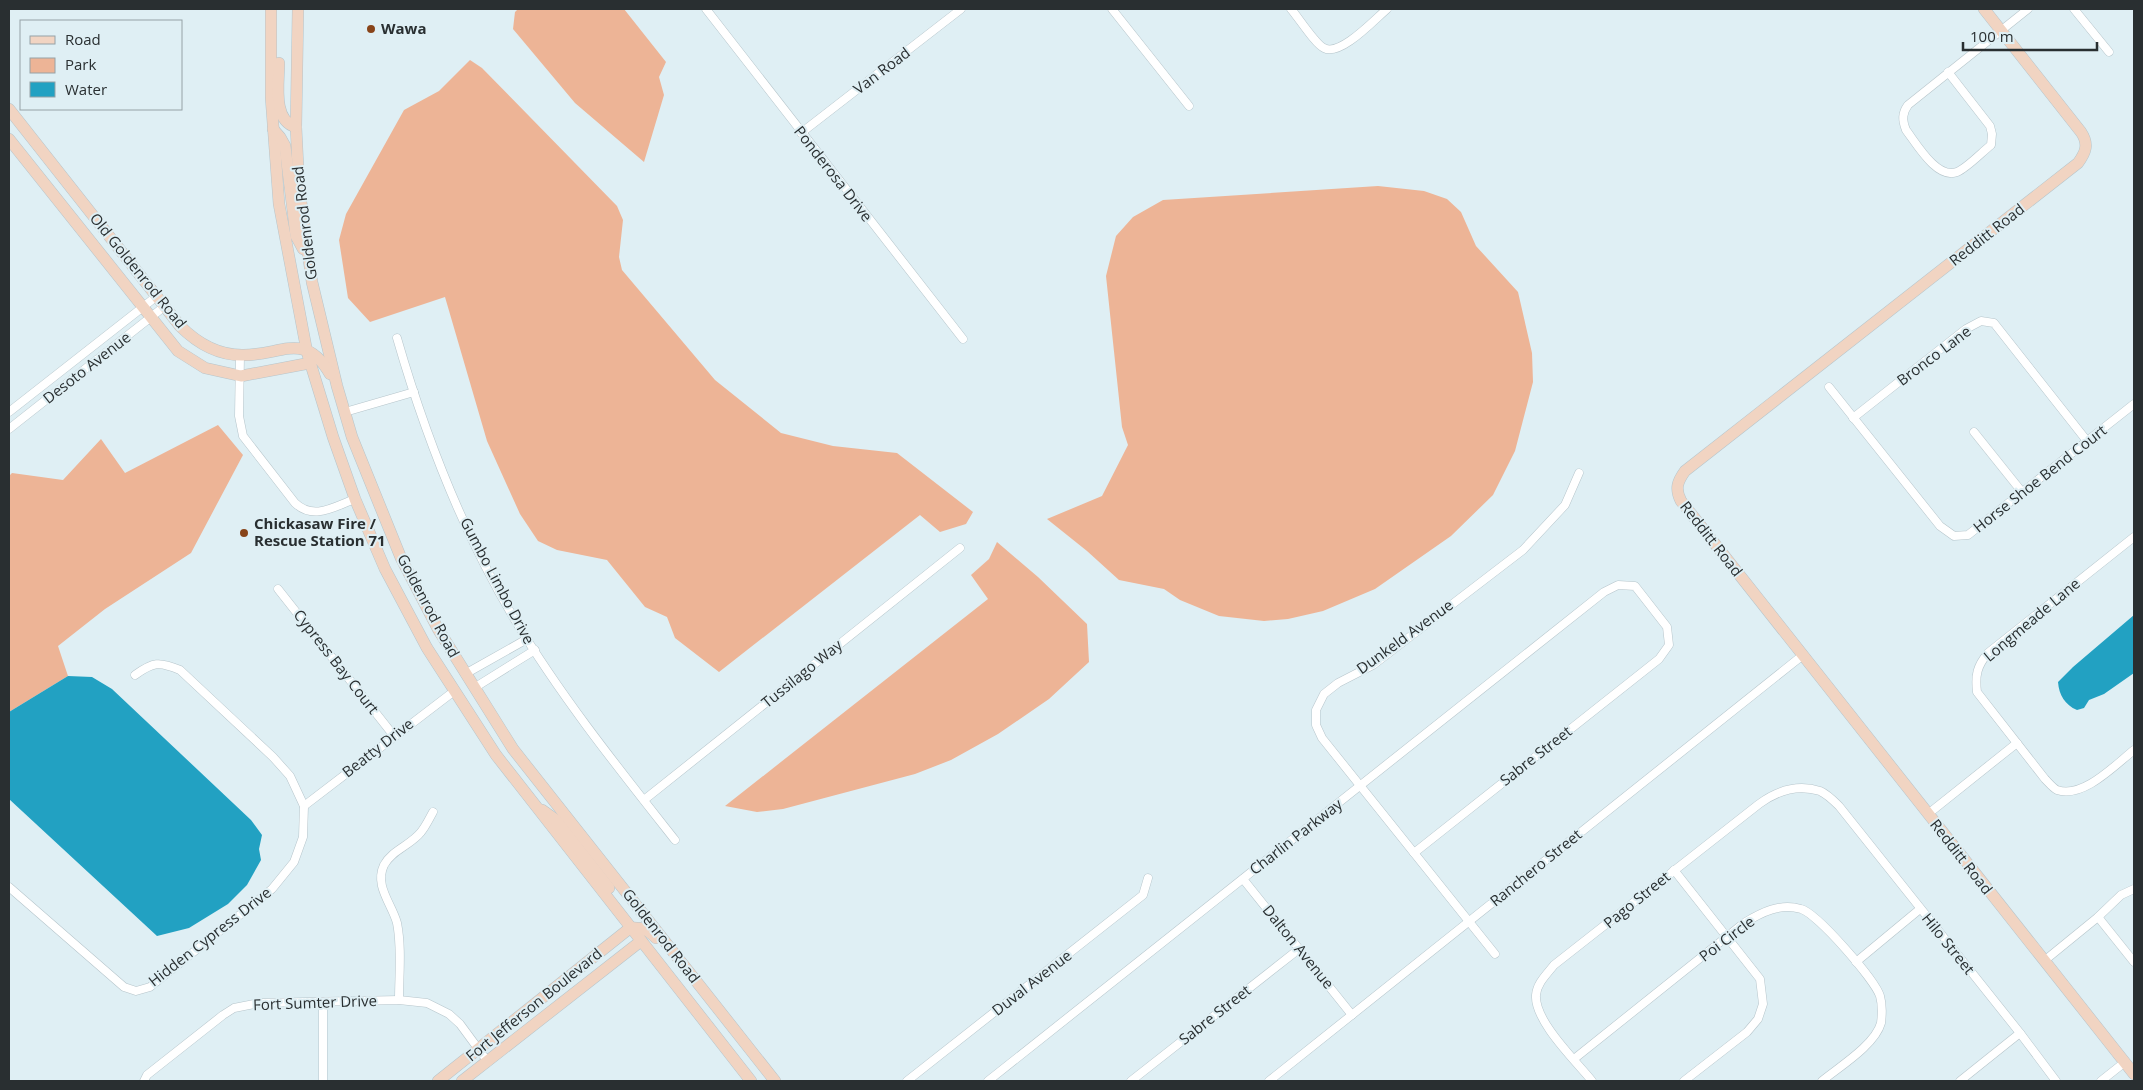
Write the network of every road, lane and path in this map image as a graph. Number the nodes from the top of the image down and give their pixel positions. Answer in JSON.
{"nodes":[{"id":1,"x":271,"y":9,"type":"edge"},
{"id":2,"x":298,"y":9,"type":"edge"},
{"id":3,"x":706,"y":9,"type":"edge"},
{"id":4,"x":962,"y":9,"type":"edge"},
{"id":5,"x":1112,"y":9,"type":"edge"},
{"id":6,"x":1292,"y":9,"type":"edge"},
{"id":7,"x":1387,"y":9,"type":"edge"},
{"id":8,"x":1984,"y":9,"type":"edge"},
{"id":9,"x":2028,"y":9,"type":"edge"},
{"id":10,"x":2074,"y":9,"type":"edge"},
{"id":11,"x":272,"y":25,"type":"junction"},
{"id":12,"x":2001,"y":30,"type":"junction"},
{"id":13,"x":2109,"y":52,"type":"dead end"},
{"id":14,"x":1948,"y":72,"type":"junction"},
{"id":15,"x":1188,"y":106,"type":"dead end"},
{"id":16,"x":9,"y":109,"type":"edge"},
{"id":17,"x":296,"y":127,"type":"junction"},
{"id":18,"x":273,"y":129,"type":"junction"},
{"id":19,"x":801,"y":133,"type":"junction"},
{"id":20,"x":9,"y":139,"type":"edge"},
{"id":21,"x":307,"y":257,"type":"junction"},
{"id":22,"x":157,"y":296,"type":"junction"},
{"id":23,"x":165,"y":306,"type":"junction"},
{"id":24,"x":142,"y":308,"type":"junction"},
{"id":25,"x":150,"y":318,"type":"junction"},
{"id":26,"x":397,"y":338,"type":"dead end"},
{"id":27,"x":962,"y":338,"type":"dead end"},
{"id":28,"x":240,"y":355,"type":"junction"},
{"id":29,"x":308,"y":358,"type":"junction"},
{"id":30,"x":241,"y":376,"type":"junction"},
{"id":31,"x":337,"y":386,"type":"junction"},
{"id":32,"x":1829,"y":387,"type":"dead end"},
{"id":33,"x":414,"y":392,"type":"junction"},
{"id":34,"x":2134,"y":404,"type":"edge"},
{"id":35,"x":9,"y":412,"type":"edge"},
{"id":36,"x":345,"y":412,"type":"junction"},
{"id":37,"x":1853,"y":418,"type":"junction"},
{"id":38,"x":9,"y":429,"type":"edge"},
{"id":39,"x":1974,"y":432,"type":"dead end"},
{"id":40,"x":2087,"y":441,"type":"junction"},
{"id":41,"x":1579,"y":473,"type":"dead end"},
{"id":42,"x":2022,"y":492,"type":"junction"},
{"id":43,"x":355,"y":499,"type":"junction"},
{"id":44,"x":2134,"y":537,"type":"edge"},
{"id":45,"x":960,"y":548,"type":"dead end"},
{"id":46,"x":278,"y":588,"type":"dead end"},
{"id":47,"x":1604,"y":592,"type":"joint"},
{"id":48,"x":527,"y":639,"type":"junction"},
{"id":49,"x":534,"y":650,"type":"junction"},
{"id":50,"x":501,"y":652,"type":"junction"},
{"id":51,"x":1803,"y":656,"type":"junction"},
{"id":52,"x":509,"y":666,"type":"junction"},
{"id":53,"x":465,"y":674,"type":"junction"},
{"id":54,"x":135,"y":675,"type":"dead end"},
{"id":55,"x":474,"y":688,"type":"junction"},
{"id":56,"x":454,"y":692,"type":"junction"},
{"id":57,"x":394,"y":736,"type":"junction"},
{"id":58,"x":2017,"y":743,"type":"junction"},
{"id":59,"x":2134,"y":750,"type":"edge"},
{"id":60,"x":1361,"y":785,"type":"junction"},
{"id":61,"x":644,"y":800,"type":"junction"},
{"id":62,"x":530,"y":801,"type":"junction"},
{"id":63,"x":304,"y":806,"type":"junction"},
{"id":64,"x":1840,"y":806,"type":"joint"},
{"id":65,"x":433,"y":812,"type":"dead end"},
{"id":66,"x":1928,"y":814,"type":"junction"},
{"id":67,"x":675,"y":840,"type":"dead end"},
{"id":68,"x":1414,"y":852,"type":"junction"},
{"id":69,"x":1674,"y":870,"type":"junction"},
{"id":70,"x":1148,"y":878,"type":"dead end"},
{"id":71,"x":1243,"y":879,"type":"junction"},
{"id":72,"x":9,"y":887,"type":"edge"},
{"id":73,"x":2134,"y":889,"type":"edge"},
{"id":74,"x":1920,"y":909,"type":"junction"},
{"id":75,"x":2098,"y":917,"type":"junction"},
{"id":76,"x":650,"y":922,"type":"junction"},
{"id":77,"x":1469,"y":922,"type":"junction"},
{"id":78,"x":630,"y":928,"type":"junction"},
{"id":79,"x":1727,"y":938,"type":"junction"},
{"id":80,"x":640,"y":941,"type":"junction"},
{"id":81,"x":1299,"y":949,"type":"junction"},
{"id":82,"x":674,"y":953,"type":"junction"},
{"id":83,"x":1494,"y":954,"type":"dead end"},
{"id":84,"x":2044,"y":960,"type":"junction"},
{"id":85,"x":1856,"y":962,"type":"junction"},
{"id":86,"x":2134,"y":962,"type":"edge"},
{"id":87,"x":399,"y":1000,"type":"junction"},
{"id":88,"x":323,"y":1002,"type":"junction"},
{"id":89,"x":1352,"y":1015,"type":"junction"},
{"id":90,"x":2020,"y":1033,"type":"junction"},
{"id":91,"x":478,"y":1049,"type":"junction"},
{"id":92,"x":1574,"y":1059,"type":"junction"},
{"id":93,"x":488,"y":1062,"type":"junction"},
{"id":94,"x":2125,"y":1062,"type":"junction"},
{"id":95,"x":2134,"y":1074,"type":"edge"},
{"id":96,"x":144,"y":1081,"type":"edge"},
{"id":97,"x":323,"y":1081,"type":"edge"},
{"id":98,"x":438,"y":1081,"type":"edge"},
{"id":99,"x":462,"y":1081,"type":"edge"},
{"id":100,"x":751,"y":1081,"type":"edge"},
{"id":101,"x":775,"y":1081,"type":"edge"},
{"id":102,"x":907,"y":1081,"type":"edge"},
{"id":103,"x":988,"y":1081,"type":"edge"},
{"id":104,"x":1131,"y":1081,"type":"edge"},
{"id":105,"x":1269,"y":1081,"type":"edge"},
{"id":106,"x":1592,"y":1081,"type":"edge"},
{"id":107,"x":1684,"y":1081,"type":"edge"},
{"id":108,"x":1822,"y":1081,"type":"edge"},
{"id":109,"x":1960,"y":1081,"type":"edge"},
{"id":110,"x":2056,"y":1081,"type":"edge"},
{"id":111,"x":2101,"y":1081,"type":"edge"}],
"edges":[{"from":1,"to":11,"type":"main road","name":"Goldenrod Road"},
{"from":2,"to":17,"type":"main road","name":"Goldenrod Road"},
{"from":3,"to":19,"type":"street","name":"Ponderosa Drive"},
{"from":4,"to":19,"type":"street","name":"Van Road"},
{"from":5,"to":15,"type":"street"},
{"from":6,"to":7,"type":"street"},
{"from":8,"to":12,"type":"main road","name":"Redditt Road"},
{"from":9,"to":12,"type":"street"},
{"from":10,"to":13,"type":"street"},
{"from":11,"to":17,"type":"main road"},
{"from":11,"to":18,"type":"main road","name":"Goldenrod Road"},
{"from":12,"to":14,"type":"street"},
{"from":12,"to":51,"type":"main road","name":"Redditt Road"},
{"from":14,"to":14,"type":"street"},
{"from":16,"to":22,"type":"main road","name":"Old Goldenrod Road"},
{"from":17,"to":21,"type":"main road","name":"Goldenrod Road"},
{"from":18,"to":21,"type":"main road"},
{"from":18,"to":29,"type":"main road","name":"Goldenrod Road"},
{"from":19,"to":27,"type":"street","name":"Ponderosa Drive"},
{"from":20,"to":24,"type":"main road","name":"Old Goldenrod Road"},
{"from":21,"to":31,"type":"main road","name":"Goldenrod Road"},
{"from":22,"to":23,"type":"main road","name":"Old Goldenrod Road"},
{"from":22,"to":24,"type":"street","name":"Desoto Avenue"},
{"from":23,"to":25,"type":"street","name":"Desoto Avenue"},
{"from":23,"to":28,"type":"main road","name":"Old Goldenrod Road"},
{"from":24,"to":25,"type":"main road","name":"Old Goldenrod Road"},
{"from":24,"to":35,"type":"street","name":"Desoto Avenue"},
{"from":25,"to":30,"type":"main road","name":"Old Goldenrod Road"},
{"from":25,"to":38,"type":"street","name":"Desoto Avenue"},
{"from":26,"to":33,"type":"street","name":"Gumbo Limbo Drive"},
{"from":28,"to":29,"type":"main road","name":"Old Goldenrod Road"},
{"from":28,"to":30,"type":"street"},
{"from":29,"to":30,"type":"main road","name":"Old Goldenrod Road"},
{"from":29,"to":31,"type":"main road"},
{"from":29,"to":43,"type":"main road","name":"Goldenrod Road"},
{"from":30,"to":43,"type":"street"},
{"from":31,"to":36,"type":"main road","name":"Goldenrod Road"},
{"from":32,"to":37,"type":"street","name":"Horse Shoe Bend Court"},
{"from":33,"to":36,"type":"street"},
{"from":33,"to":48,"type":"street","name":"Gumbo Limbo Drive"},
{"from":34,"to":40,"type":"street","name":"Horse Shoe Bend Court"},
{"from":36,"to":53,"type":"main road","name":"Goldenrod Road"},
{"from":37,"to":40,"type":"street","name":"Bronco Lane"},
{"from":37,"to":42,"type":"street","name":"Horse Shoe Bend Court"},
{"from":39,"to":42,"type":"street"},
{"from":40,"to":42,"type":"street","name":"Horse Shoe Bend Court"},
{"from":41,"to":60,"type":"street","name":"Dunkeld Avenue"},
{"from":43,"to":56,"type":"main road","name":"Goldenrod Road"},
{"from":44,"to":58,"type":"street","name":"Longmeade Lane"},
{"from":45,"to":61,"type":"street","name":"Tussilago Way"},
{"from":46,"to":57,"type":"street","name":"Cypress Bay Court"},
{"from":47,"to":60,"type":"street","name":"Charlin Parkway"},
{"from":47,"to":68,"type":"street","name":"Sabre Street"},
{"from":48,"to":49,"type":"street","name":"Gumbo Limbo Drive"},
{"from":48,"to":50,"type":"street"},
{"from":49,"to":52,"type":"street"},
{"from":49,"to":61,"type":"street","name":"Gumbo Limbo Drive"},
{"from":50,"to":52,"type":"street"},
{"from":50,"to":53,"type":"street"},
{"from":51,"to":66,"type":"main road","name":"Redditt Road"},
{"from":51,"to":77,"type":"street","name":"Ranchero Street"},
{"from":52,"to":55,"type":"street"},
{"from":53,"to":55,"type":"main road","name":"Goldenrod Road"},
{"from":54,"to":63,"type":"street","name":"Hidden Cypress Drive"},
{"from":55,"to":76,"type":"main road","name":"Goldenrod Road"},
{"from":56,"to":57,"type":"street","name":"Beatty Drive"},
{"from":56,"to":62,"type":"main road","name":"Goldenrod Road"},
{"from":57,"to":63,"type":"street","name":"Beatty Drive"},
{"from":58,"to":59,"type":"street","name":"Longmeade Lane"},
{"from":58,"to":66,"type":"street"},
{"from":60,"to":68,"type":"street","name":"Dunkeld Avenue"},
{"from":60,"to":71,"type":"street","name":"Charlin Parkway"},
{"from":61,"to":67,"type":"street","name":"Gumbo Limbo Drive"},
{"from":62,"to":76,"type":"main road"},
{"from":62,"to":78,"type":"main road","name":"Goldenrod Road"},
{"from":63,"to":72,"type":"street","name":"Hidden Cypress Drive"},
{"from":64,"to":69,"type":"street","name":"Pago Street"},
{"from":64,"to":74,"type":"street","name":"Hilo Street"},
{"from":65,"to":87,"type":"street"},
{"from":66,"to":84,"type":"main road","name":"Redditt Road"},
{"from":68,"to":77,"type":"street","name":"Dunkeld Avenue"},
{"from":69,"to":79,"type":"street"},
{"from":69,"to":92,"type":"street","name":"Pago Street"},
{"from":70,"to":102,"type":"street","name":"Duval Avenue"},
{"from":71,"to":81,"type":"street","name":"Dalton Avenue"},
{"from":71,"to":103,"type":"street","name":"Charlin Parkway"},
{"from":73,"to":75,"type":"street"},
{"from":74,"to":85,"type":"street"},
{"from":74,"to":90,"type":"street","name":"Hilo Street"},
{"from":75,"to":84,"type":"street"},
{"from":75,"to":86,"type":"street"},
{"from":76,"to":82,"type":"main road","name":"Goldenrod Road"},
{"from":77,"to":83,"type":"street","name":"Dunkeld Avenue"},
{"from":77,"to":89,"type":"street","name":"Ranchero Street"},
{"from":78,"to":80,"type":"main road","name":"Goldenrod Road"},
{"from":78,"to":82,"type":"main road"},
{"from":78,"to":91,"type":"main road","name":"Fort Jefferson Boulevard"},
{"from":79,"to":85,"type":"street","name":"Poi Circle"},
{"from":79,"to":92,"type":"street","name":"Poi Circle"},
{"from":79,"to":107,"type":"street"},
{"from":80,"to":93,"type":"main road","name":"Fort Jefferson Boulevard"},
{"from":80,"to":100,"type":"main road","name":"Goldenrod Road"},
{"from":81,"to":89,"type":"street","name":"Dalton Avenue"},
{"from":81,"to":104,"type":"street","name":"Sabre Street"},
{"from":82,"to":101,"type":"main road","name":"Goldenrod Road"},
{"from":84,"to":94,"type":"main road","name":"Redditt Road"},
{"from":85,"to":108,"type":"street","name":"Poi Circle"},
{"from":87,"to":88,"type":"street","name":"Fort Sumter Drive"},
{"from":87,"to":91,"type":"street","name":"Fort Sumter Drive"},
{"from":88,"to":96,"type":"street","name":"Fort Sumter Drive"},
{"from":88,"to":97,"type":"street"},
{"from":89,"to":105,"type":"street","name":"Ranchero Street"},
{"from":90,"to":109,"type":"street"},
{"from":90,"to":110,"type":"street","name":"Hilo Street"},
{"from":91,"to":93,"type":"street","name":"Fort Sumter Drive"},
{"from":91,"to":98,"type":"main road","name":"Fort Jefferson Boulevard"},
{"from":92,"to":106,"type":"street","name":"Pago Street"},
{"from":93,"to":99,"type":"main road","name":"Fort Jefferson Boulevard"},
{"from":94,"to":95,"type":"main road","name":"Redditt Road"},
{"from":94,"to":111,"type":"street"}]}
